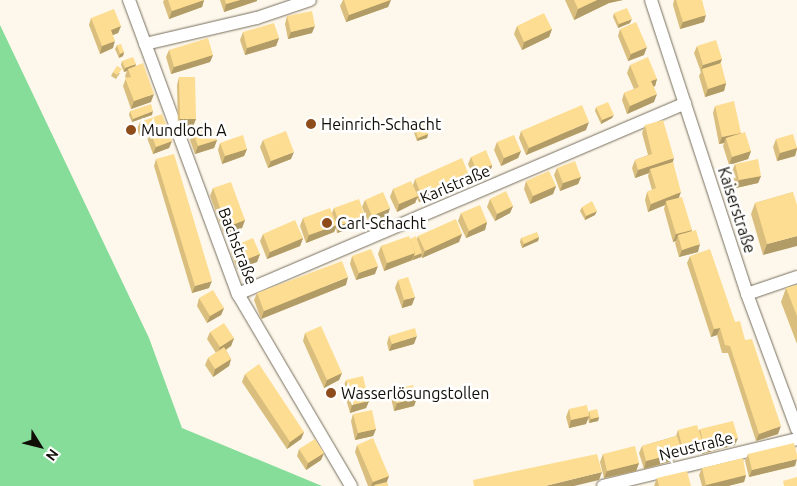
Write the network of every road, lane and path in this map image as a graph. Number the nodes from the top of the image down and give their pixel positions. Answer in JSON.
{"nodes":[{"id":1,"x":129,"y":0,"type":"edge"},
{"id":2,"x":310,"y":0,"type":"edge"},
{"id":3,"x":651,"y":0,"type":"edge"},
{"id":4,"x":145,"y":44,"type":"junction"},
{"id":5,"x":685,"y":104,"type":"junction"},
{"id":6,"x":797,"y":277,"type":"edge"},
{"id":7,"x":238,"y":294,"type":"junction"},
{"id":8,"x":747,"y":294,"type":"junction"},
{"id":9,"x":797,"y":429,"type":"edge"},
{"id":10,"x":797,"y":438,"type":"edge"},
{"id":11,"x":351,"y":486,"type":"edge"},
{"id":12,"x":603,"y":486,"type":"edge"}],
"edges":[{"from":1,"to":4,"type":"street","name":"Bachstraße"},
{"from":2,"to":4,"type":"street"},
{"from":3,"to":5,"type":"street","name":"Kaiserstraße"},
{"from":4,"to":7,"type":"street","name":"Bachstraße"},
{"from":5,"to":7,"type":"street","name":"Karlstraße"},
{"from":5,"to":8,"type":"street","name":"Kaiserstraße"},
{"from":6,"to":8,"type":"street"},
{"from":7,"to":11,"type":"street","name":"Bachstraße"},
{"from":8,"to":9,"type":"street","name":"Kaiserstraße"},
{"from":10,"to":12,"type":"street","name":"Neustraße"}]}
